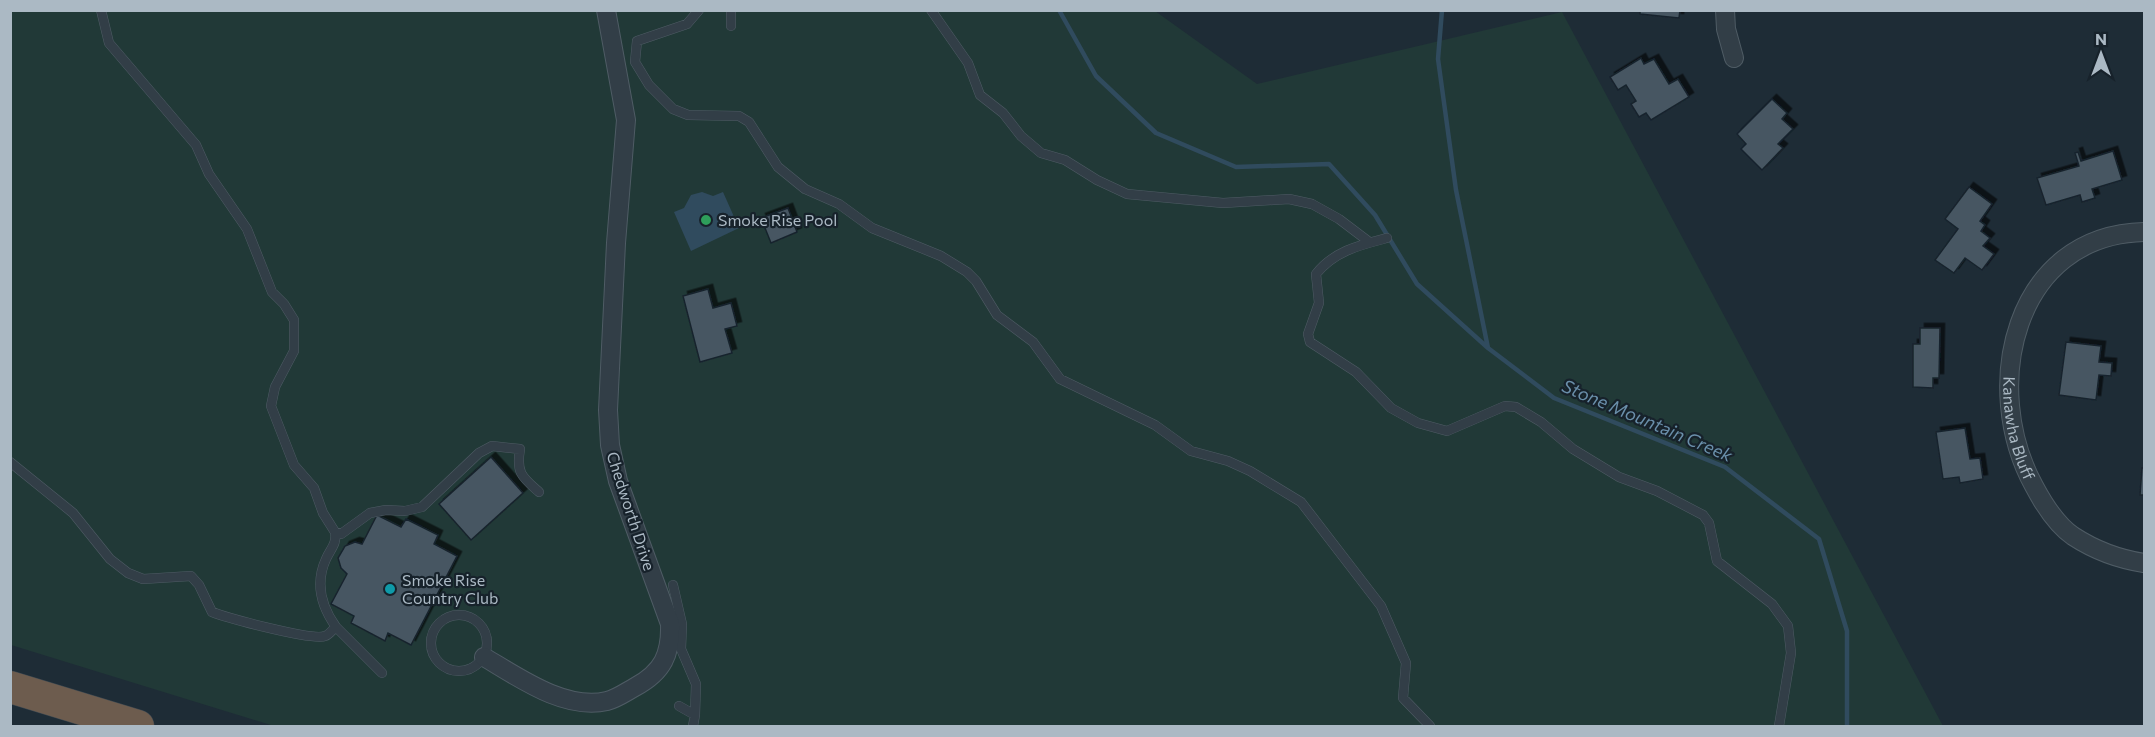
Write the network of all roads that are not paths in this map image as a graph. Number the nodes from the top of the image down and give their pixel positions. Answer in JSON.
{"nodes":[{"id":1,"x":101,"y":10,"type":"edge"},
{"id":2,"x":606,"y":10,"type":"edge"},
{"id":3,"x":699,"y":10,"type":"edge"},
{"id":4,"x":731,"y":10,"type":"edge"},
{"id":5,"x":931,"y":10,"type":"edge"},
{"id":6,"x":1725,"y":10,"type":"edge"},
{"id":7,"x":731,"y":26,"type":"dead end"},
{"id":8,"x":1734,"y":58,"type":"dead end"},
{"id":9,"x":2145,"y":232,"type":"edge"},
{"id":10,"x":1387,"y":238,"type":"dead end"},
{"id":11,"x":1368,"y":241,"type":"junction"},
{"id":12,"x":10,"y":462,"type":"edge"},
{"id":13,"x":539,"y":492,"type":"dead end"},
{"id":14,"x":335,"y":532,"type":"junction"},
{"id":15,"x":2145,"y":564,"type":"edge"},
{"id":16,"x":673,"y":585,"type":"dead end"},
{"id":17,"x":336,"y":627,"type":"junction"},
{"id":18,"x":484,"y":657,"type":"junction"},
{"id":19,"x":382,"y":673,"type":"dead end"},
{"id":20,"x":10,"y":687,"type":"edge"},
{"id":21,"x":679,"y":706,"type":"dead end"},
{"id":22,"x":695,"y":715,"type":"junction"},
{"id":23,"x":138,"y":726,"type":"edge"},
{"id":24,"x":693,"y":726,"type":"edge"},
{"id":25,"x":1430,"y":726,"type":"edge"},
{"id":26,"x":1779,"y":726,"type":"edge"}],
"edges":[{"from":1,"to":14,"type":"lane"},
{"from":2,"to":18,"type":"street","name":"Chedworth Drive"},
{"from":3,"to":25,"type":"lane"},
{"from":4,"to":7,"type":"lane"},
{"from":5,"to":11,"type":"lane"},
{"from":6,"to":8,"type":"street"},
{"from":9,"to":15,"type":"street","name":"Kanawha Bluff"},
{"from":10,"to":11,"type":"lane"},
{"from":11,"to":26,"type":"lane"},
{"from":12,"to":17,"type":"lane"},
{"from":13,"to":14,"type":"lane"},
{"from":14,"to":17,"type":"lane"},
{"from":16,"to":22,"type":"lane"},
{"from":17,"to":19,"type":"lane"},
{"from":18,"to":18,"type":"lane"},
{"from":20,"to":23,"type":"highway"},
{"from":21,"to":22,"type":"lane"},
{"from":22,"to":24,"type":"lane"}]}
